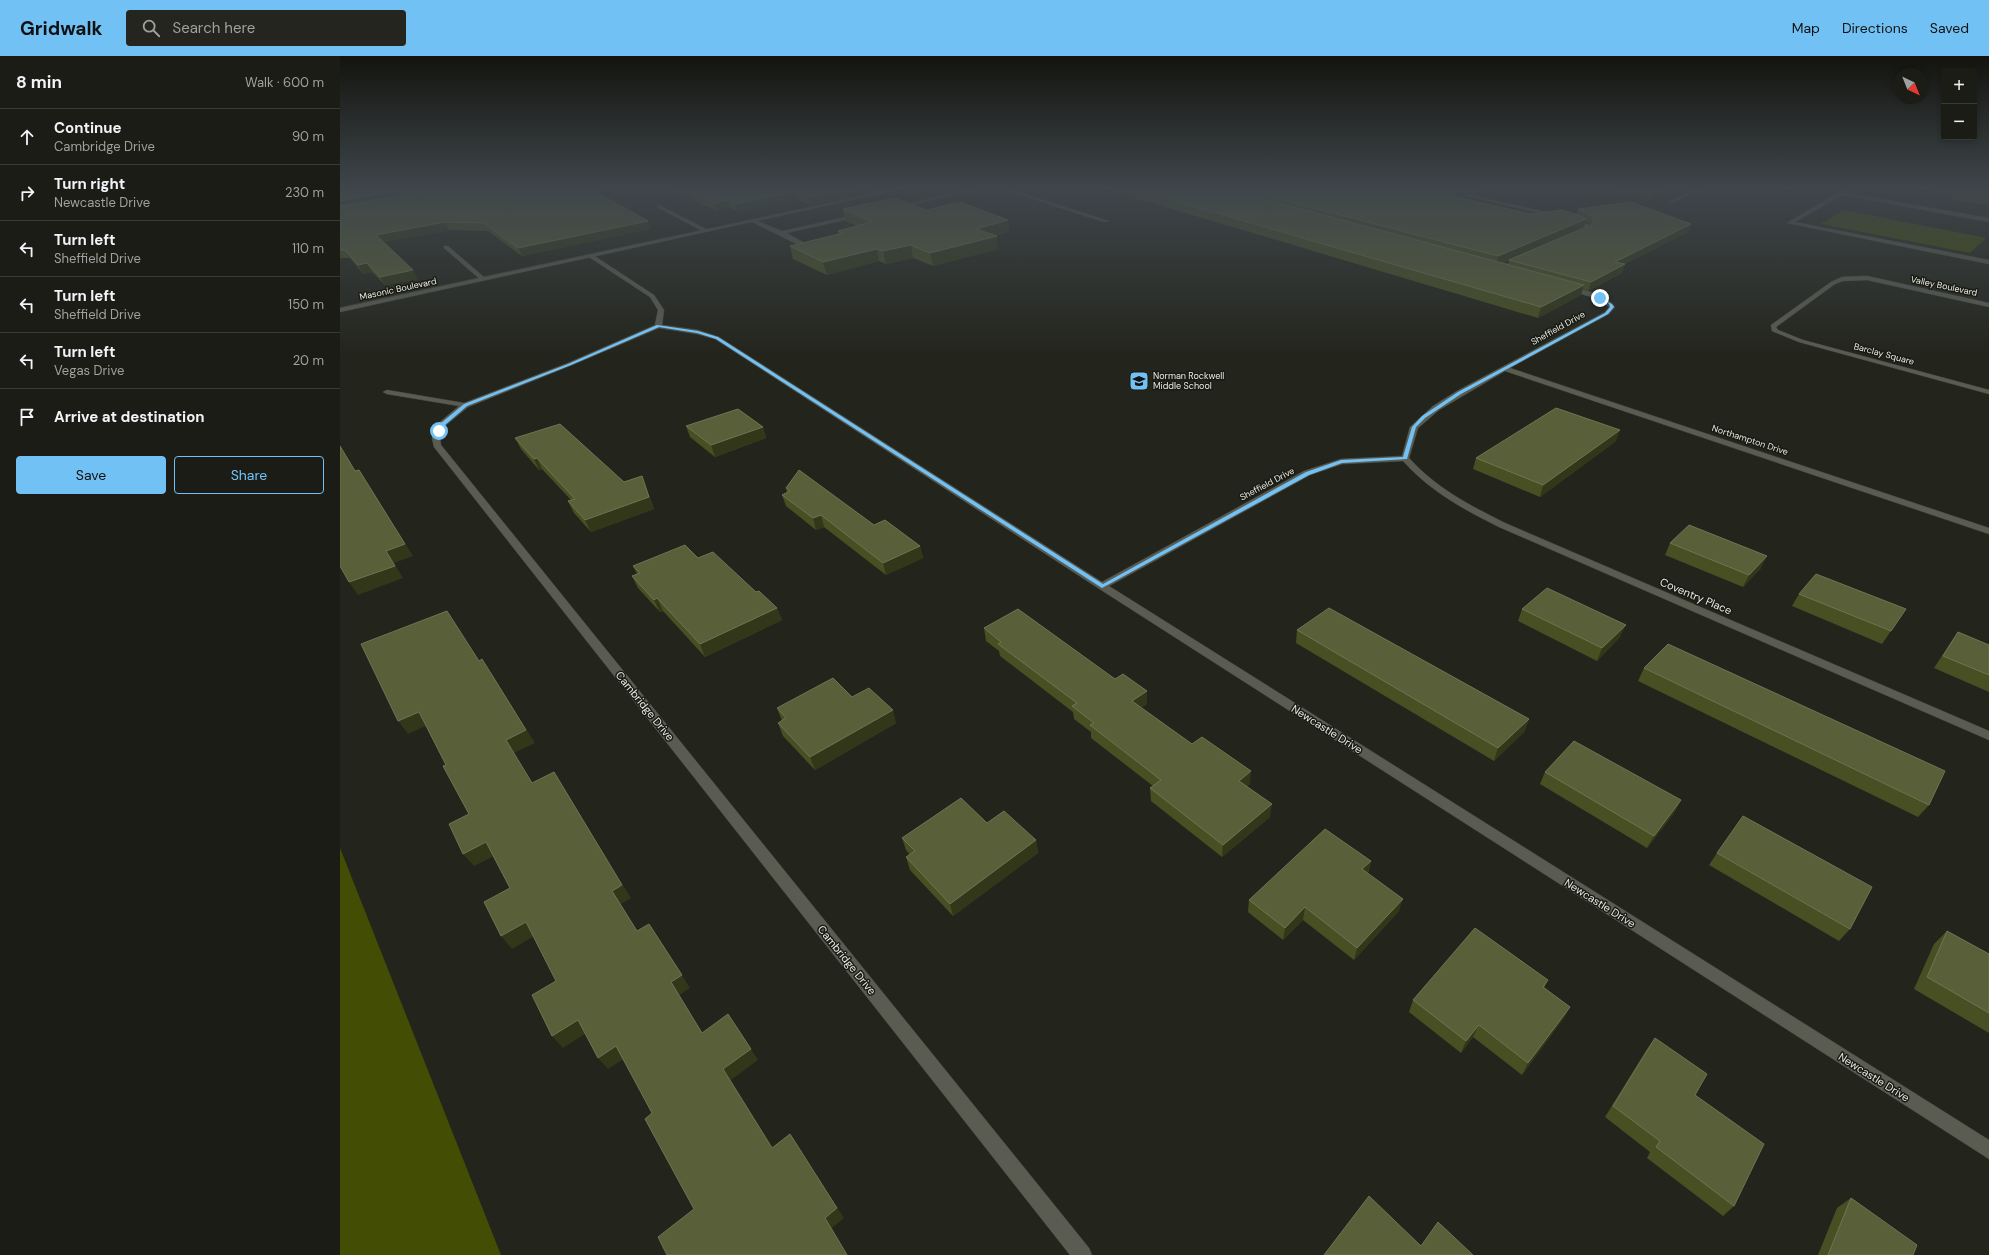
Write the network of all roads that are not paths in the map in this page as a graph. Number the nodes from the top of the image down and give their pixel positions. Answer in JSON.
{"nodes":[{"id":1,"x":646,"y":244,"type":"edge"},
{"id":2,"x":803,"y":244,"type":"edge"},
{"id":3,"x":1897,"y":244,"type":"edge"},
{"id":4,"x":446,"y":247,"type":"dead end"},
{"id":5,"x":814,"y":250,"type":"edge"},
{"id":6,"x":591,"y":256,"type":"junction"},
{"id":7,"x":1989,"y":262,"type":"edge"},
{"id":8,"x":483,"y":279,"type":"junction"},
{"id":9,"x":1563,"y":287,"type":"edge"},
{"id":10,"x":1989,"y":305,"type":"edge"},
{"id":11,"x":340,"y":310,"type":"edge"},
{"id":12,"x":658,"y":326,"type":"junction"},
{"id":13,"x":1775,"y":331,"type":"joint"},
{"id":14,"x":1505,"y":369,"type":"junction"},
{"id":15,"x":387,"y":392,"type":"dead end"},
{"id":16,"x":1989,"y":392,"type":"edge"},
{"id":17,"x":466,"y":405,"type":"junction"},
{"id":18,"x":1405,"y":458,"type":"junction"},
{"id":19,"x":1989,"y":531,"type":"edge"},
{"id":20,"x":1102,"y":586,"type":"junction"},
{"id":21,"x":1989,"y":736,"type":"edge"},
{"id":22,"x":1989,"y":1150,"type":"edge"},
{"id":23,"x":1082,"y":1255,"type":"edge"}],
"edges":[{"from":1,"to":6,"type":"street","name":"Masonic Boulevard"},
{"from":2,"to":5,"type":"street"},
{"from":3,"to":7,"type":"street"},
{"from":4,"to":8,"type":"street"},
{"from":6,"to":8,"type":"street","name":"Masonic Boulevard"},
{"from":6,"to":12,"type":"street"},
{"from":8,"to":11,"type":"street","name":"Masonic Boulevard"},
{"from":9,"to":14,"type":"street","name":"Sheffield Drive"},
{"from":10,"to":13,"type":"street","name":"Valley Boulevard"},
{"from":12,"to":17,"type":"street","name":"Cambridge Drive"},
{"from":12,"to":20,"type":"street","name":"Newcastle Drive"},
{"from":13,"to":16,"type":"street","name":"Barclay Square"},
{"from":14,"to":18,"type":"street","name":"Sheffield Drive"},
{"from":14,"to":19,"type":"street","name":"Northampton Drive"},
{"from":15,"to":17,"type":"street"},
{"from":17,"to":23,"type":"street","name":"Cambridge Drive"},
{"from":18,"to":20,"type":"street","name":"Sheffield Drive"},
{"from":18,"to":21,"type":"street","name":"Coventry Place"},
{"from":20,"to":22,"type":"street","name":"Newcastle Drive"}]}
